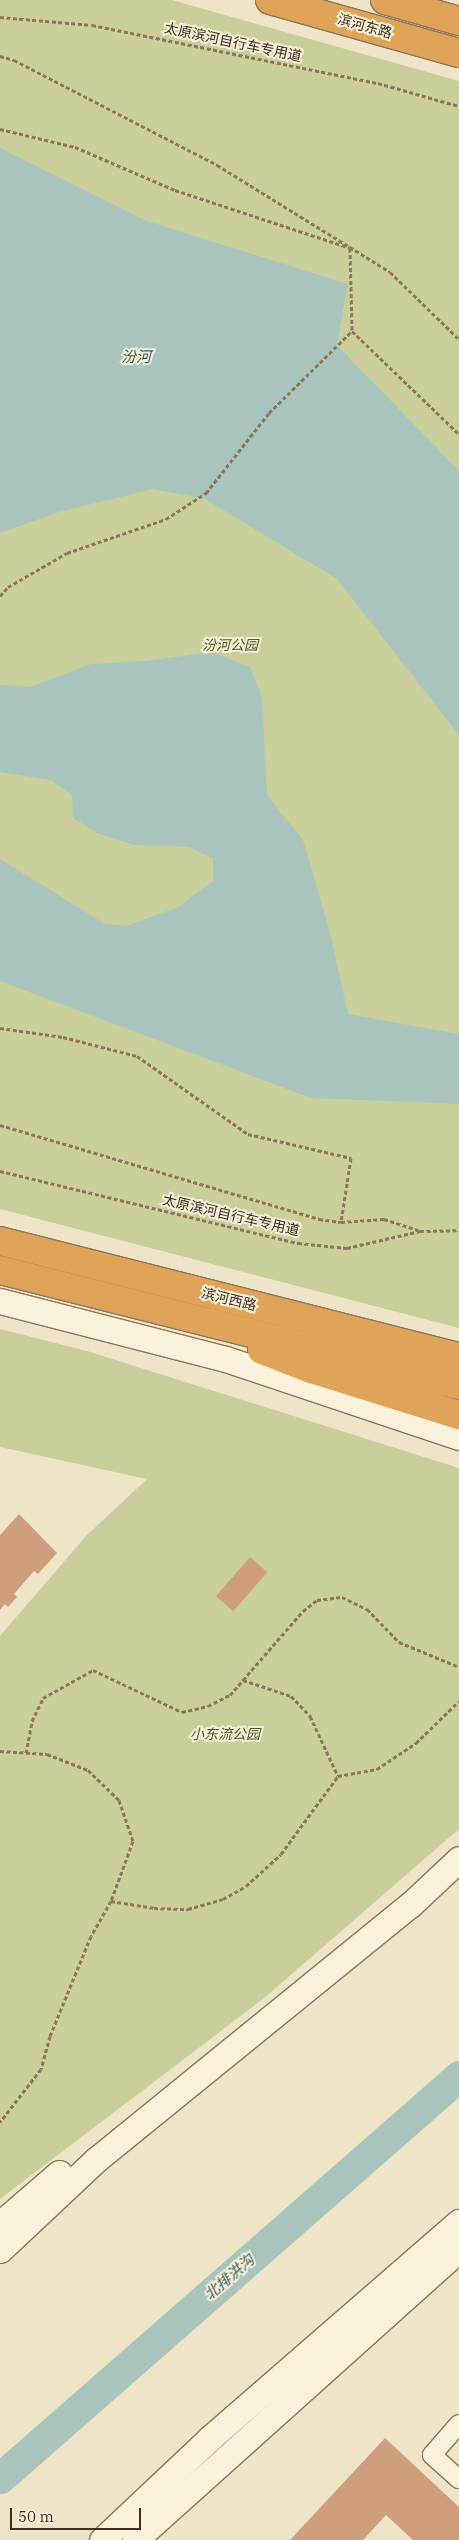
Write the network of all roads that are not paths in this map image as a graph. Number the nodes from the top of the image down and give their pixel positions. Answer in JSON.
{"nodes":[{"id":1,"x":270,"y":0,"type":"edge"},
{"id":2,"x":385,"y":0,"type":"edge"},
{"id":3,"x":459,"y":21,"type":"edge"},
{"id":4,"x":459,"y":53,"type":"edge"},
{"id":5,"x":0,"y":1241,"type":"edge"},
{"id":6,"x":0,"y":1270,"type":"edge"},
{"id":7,"x":0,"y":1301,"type":"edge"},
{"id":8,"x":168,"y":1311,"type":"junction"},
{"id":9,"x":459,"y":1357,"type":"edge"},
{"id":10,"x":226,"y":1359,"type":"junction"},
{"id":11,"x":311,"y":1370,"type":"junction"},
{"id":12,"x":459,"y":1385,"type":"edge"},
{"id":13,"x":459,"y":1416,"type":"edge"},
{"id":14,"x":459,"y":1436,"type":"edge"},
{"id":15,"x":459,"y":1860,"type":"edge"},
{"id":16,"x":220,"y":2059,"type":"junction"},
{"id":17,"x":459,"y":2222,"type":"edge"},
{"id":18,"x":0,"y":2224,"type":"edge"},
{"id":19,"x":459,"y":2249,"type":"edge"},
{"id":20,"x":0,"y":2250,"type":"edge"},
{"id":21,"x":459,"y":2424,"type":"edge"},
{"id":22,"x":459,"y":2479,"type":"edge"},
{"id":23,"x":102,"y":2540,"type":"edge"},
{"id":24,"x":135,"y":2540,"type":"edge"}],
"edges":[{"from":1,"to":4,"type":"highway","name":"滨河东路"},
{"from":2,"to":3,"type":"highway"},
{"from":5,"to":9,"type":"highway","name":"滨河西路"},
{"from":6,"to":8,"type":"highway","name":"滨河西路"},
{"from":7,"to":10,"type":"main road"},
{"from":8,"to":11,"type":"highway"},
{"from":8,"to":12,"type":"highway","name":"滨河西路"},
{"from":10,"to":11,"type":"main road"},
{"from":10,"to":14,"type":"main road"},
{"from":11,"to":13,"type":"highway"},
{"from":15,"to":16,"type":"main road"},
{"from":16,"to":18,"type":"main road"},
{"from":16,"to":20,"type":"main road"},
{"from":17,"to":23,"type":"main road"},
{"from":19,"to":24,"type":"main road"},
{"from":21,"to":22,"type":"street"}]}
